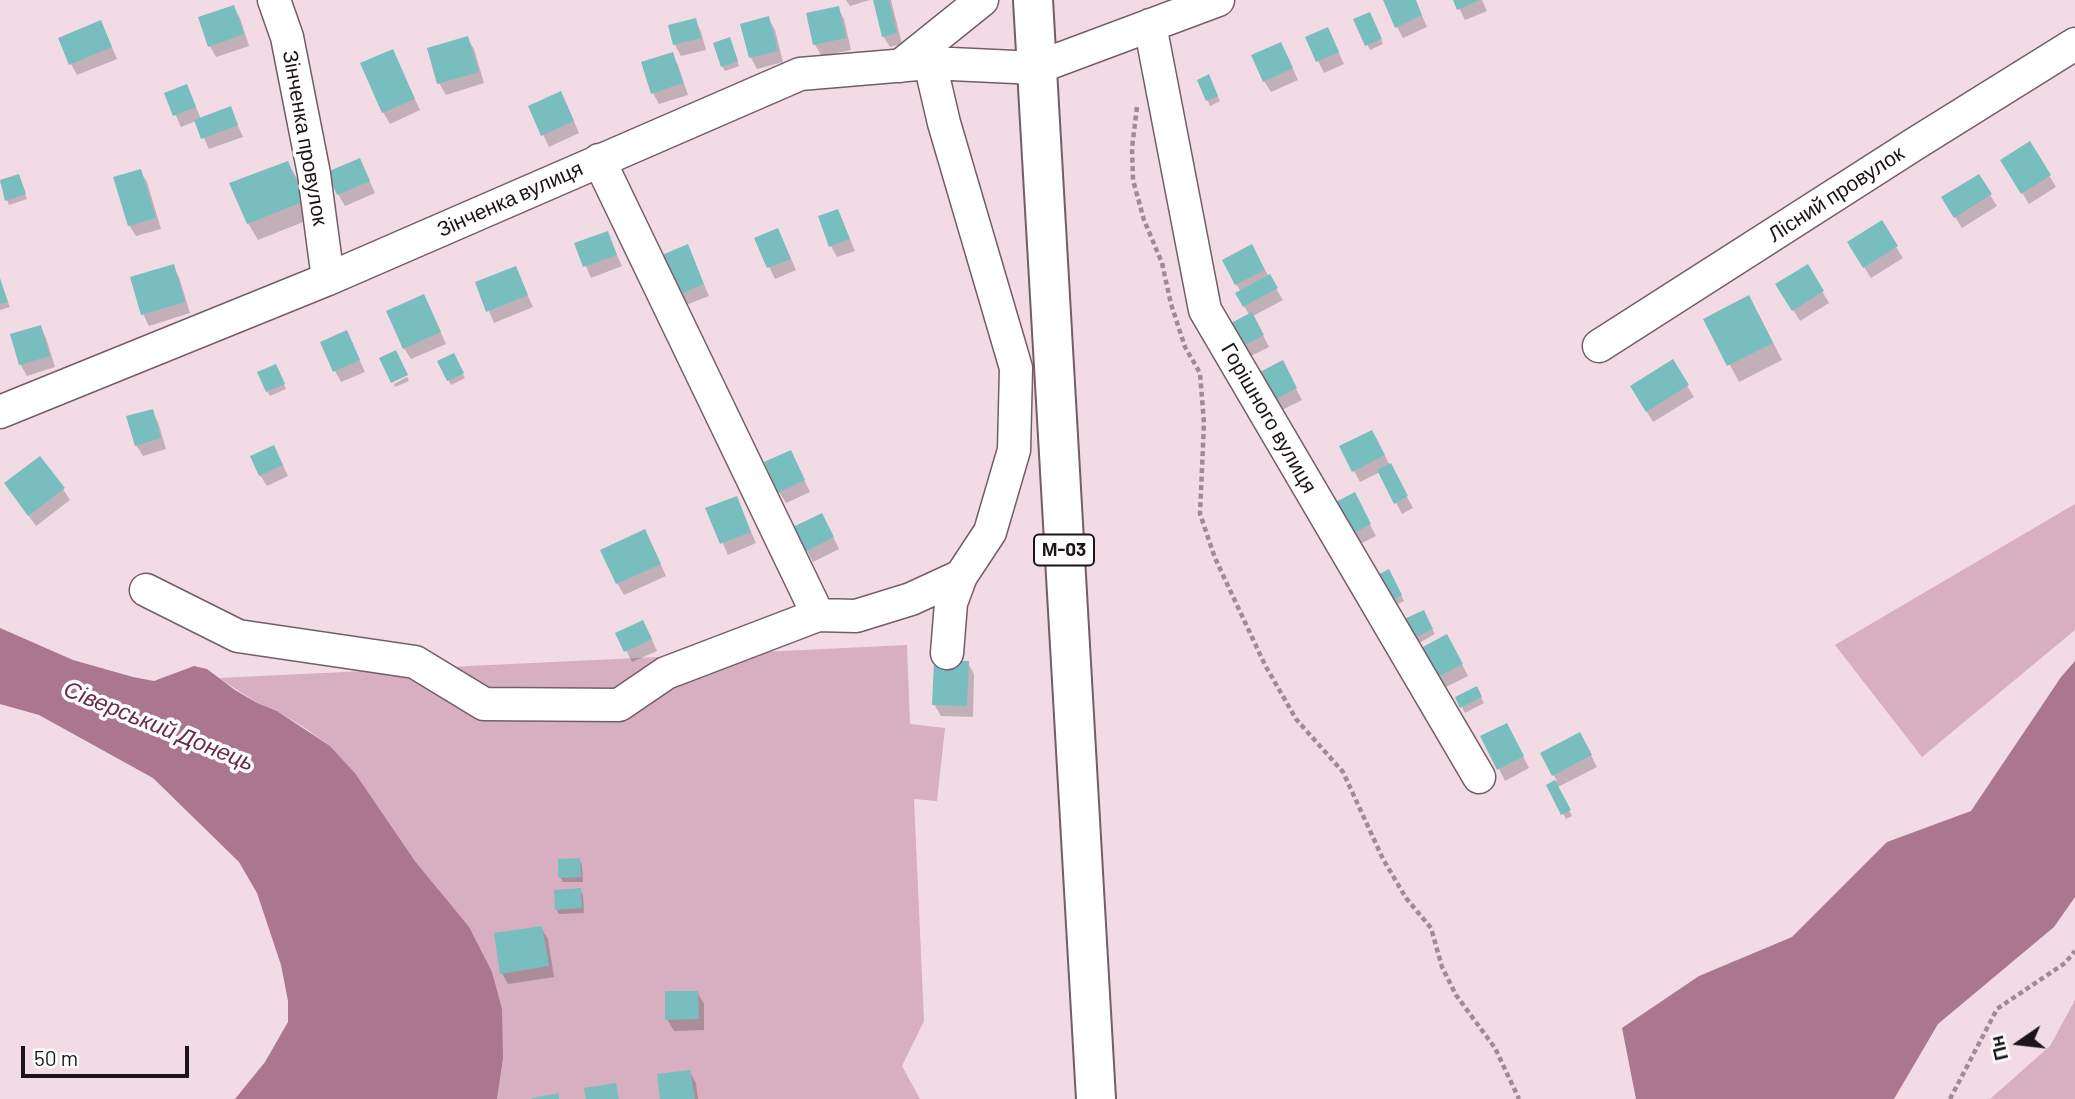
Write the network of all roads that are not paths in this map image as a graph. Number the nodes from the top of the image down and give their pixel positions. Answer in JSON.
{"nodes":[{"id":1,"x":274,"y":0,"type":"edge"},
{"id":2,"x":982,"y":0,"type":"edge"},
{"id":3,"x":1034,"y":0,"type":"edge"},
{"id":4,"x":1218,"y":0,"type":"edge"},
{"id":5,"x":1185,"y":6,"type":"edge"},
{"id":6,"x":1150,"y":25,"type":"junction"},
{"id":7,"x":2075,"y":44,"type":"edge"},
{"id":8,"x":915,"y":65,"type":"junction"},
{"id":9,"x":1036,"y":68,"type":"junction"},
{"id":10,"x":599,"y":160,"type":"junction"},
{"id":11,"x":328,"y":279,"type":"junction"},
{"id":12,"x":1598,"y":346,"type":"dead end"},
{"id":13,"x":0,"y":412,"type":"edge"},
{"id":14,"x":961,"y":576,"type":"junction"},
{"id":15,"x":146,"y":590,"type":"dead end"},
{"id":16,"x":818,"y":615,"type":"junction"},
{"id":17,"x":947,"y":653,"type":"dead end"},
{"id":18,"x":1479,"y":777,"type":"dead end"},
{"id":19,"x":1096,"y":1099,"type":"edge"}],
"edges":[{"from":1,"to":11,"type":"street","name":"Зінченка провулок"},
{"from":2,"to":8,"type":"street"},
{"from":3,"to":9,"type":"highway","number":"М-03"},
{"from":4,"to":5,"type":"street"},
{"from":5,"to":6,"type":"street"},
{"from":6,"to":9,"type":"street"},
{"from":6,"to":18,"type":"street","name":"Горішного вулиця"},
{"from":7,"to":12,"type":"street","name":"Лісний провулок"},
{"from":8,"to":9,"type":"street","name":"Зінченка вулиця"},
{"from":8,"to":10,"type":"street","name":"Зінченка вулиця"},
{"from":8,"to":14,"type":"street"},
{"from":9,"to":19,"type":"highway","number":"М-03"},
{"from":10,"to":11,"type":"street","name":"Зінченка вулиця"},
{"from":10,"to":16,"type":"street"},
{"from":11,"to":13,"type":"street","name":"Зінченка вулиця"},
{"from":14,"to":16,"type":"street"},
{"from":14,"to":17,"type":"street"},
{"from":15,"to":16,"type":"street"}]}
